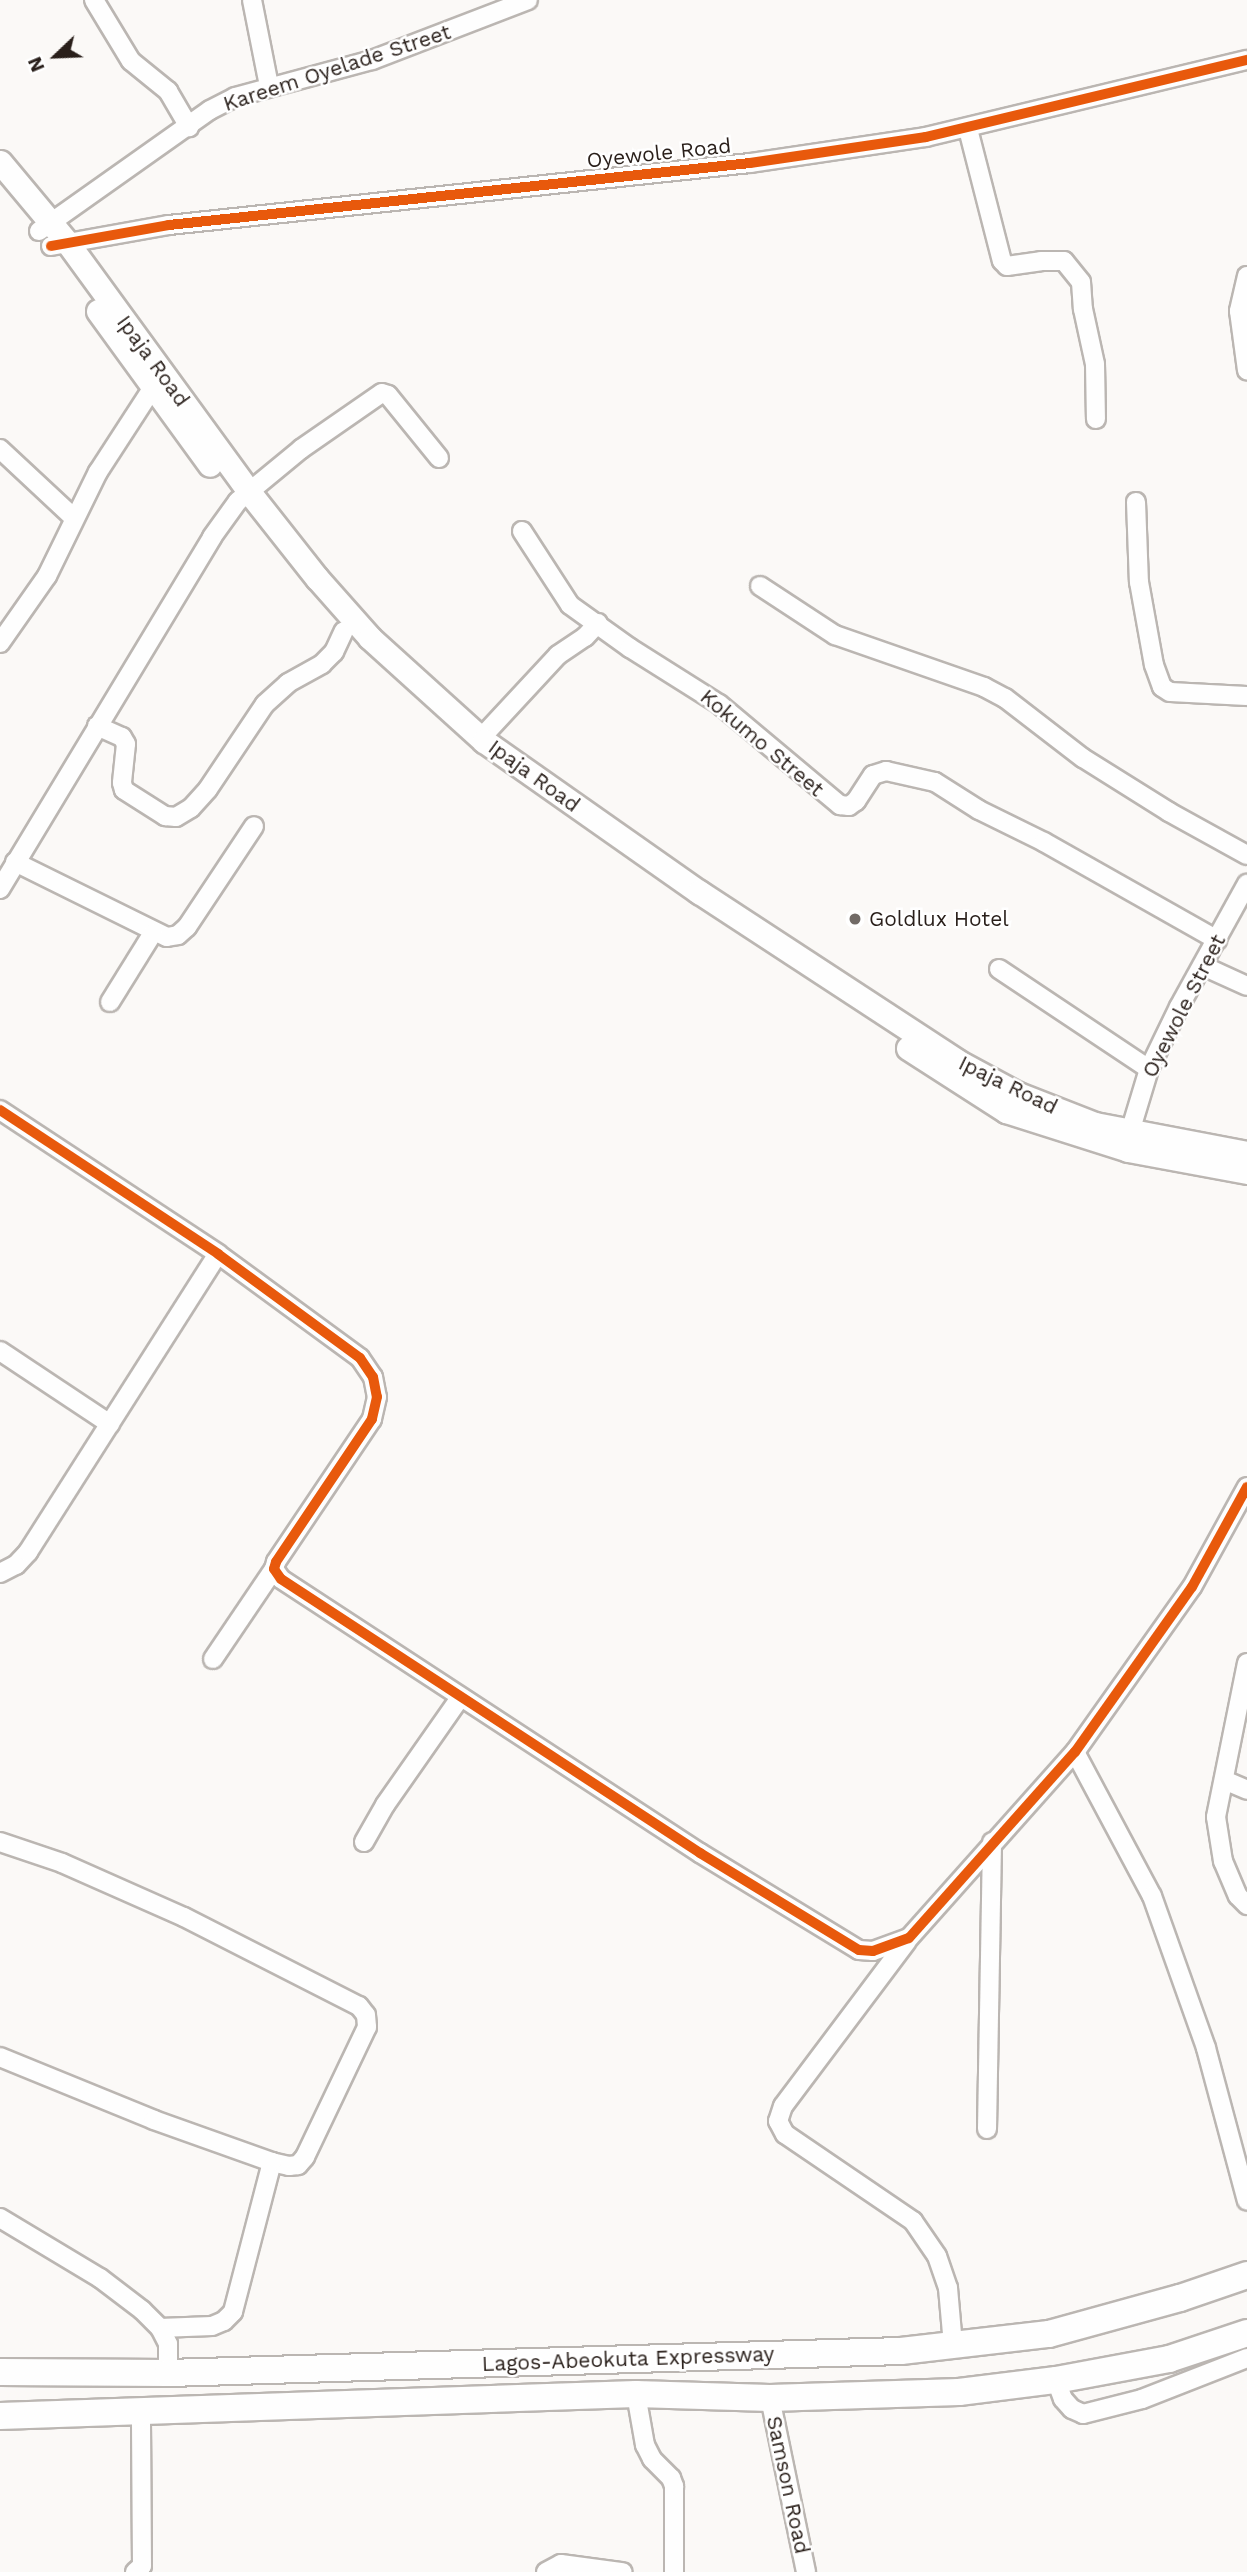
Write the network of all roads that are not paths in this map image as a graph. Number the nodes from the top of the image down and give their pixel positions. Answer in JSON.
{"nodes":[{"id":1,"x":94,"y":0,"type":"edge"},
{"id":2,"x":252,"y":0,"type":"edge"},
{"id":3,"x":528,"y":0,"type":"edge"},
{"id":4,"x":1247,"y":60,"type":"edge"},
{"id":5,"x":269,"y":86,"type":"junction"},
{"id":6,"x":189,"y":127,"type":"junction"},
{"id":7,"x":968,"y":128,"type":"junction"},
{"id":8,"x":0,"y":162,"type":"edge"},
{"id":9,"x":0,"y":184,"type":"edge"},
{"id":10,"x":52,"y":235,"type":"junction"},
{"id":11,"x":1247,"y":276,"type":"edge"},
{"id":12,"x":1247,"y":370,"type":"edge"},
{"id":13,"x":152,"y":388,"type":"junction"},
{"id":14,"x":1096,"y":419,"type":"dead end"},
{"id":15,"x":0,"y":449,"type":"edge"},
{"id":16,"x":439,"y":458,"type":"dead end"},
{"id":17,"x":243,"y":497,"type":"junction"},
{"id":18,"x":1136,"y":502,"type":"dead end"},
{"id":19,"x":74,"y":518,"type":"junction"},
{"id":20,"x":522,"y":531,"type":"dead end"},
{"id":21,"x":760,"y":586,"type":"dead end"},
{"id":22,"x":598,"y":623,"type":"junction"},
{"id":23,"x":344,"y":631,"type":"junction"},
{"id":24,"x":0,"y":643,"type":"edge"},
{"id":25,"x":410,"y":686,"type":"junction"},
{"id":26,"x":1247,"y":696,"type":"edge"},
{"id":27,"x":97,"y":726,"type":"junction"},
{"id":28,"x":481,"y":738,"type":"junction"},
{"id":29,"x":254,"y":826,"type":"dead end"},
{"id":30,"x":1247,"y":855,"type":"edge"},
{"id":31,"x":15,"y":862,"type":"junction"},
{"id":32,"x":1247,"y":884,"type":"edge"},
{"id":33,"x":0,"y":889,"type":"edge"},
{"id":34,"x":153,"y":933,"type":"junction"},
{"id":35,"x":1217,"y":940,"type":"junction"},
{"id":36,"x":1203,"y":966,"type":"junction"},
{"id":37,"x":999,"y":968,"type":"dead end"},
{"id":38,"x":1247,"y":986,"type":"edge"},
{"id":39,"x":110,"y":1002,"type":"dead end"},
{"id":40,"x":1149,"y":1069,"type":"junction"},
{"id":41,"x":0,"y":1110,"type":"edge"},
{"id":42,"x":1130,"y":1132,"type":"junction"},
{"id":43,"x":1247,"y":1153,"type":"edge"},
{"id":44,"x":1247,"y":1172,"type":"edge"},
{"id":45,"x":218,"y":1254,"type":"junction"},
{"id":46,"x":0,"y":1351,"type":"edge"},
{"id":47,"x":110,"y":1424,"type":"junction"},
{"id":48,"x":1247,"y":1487,"type":"edge"},
{"id":49,"x":274,"y":1569,"type":"junction"},
{"id":50,"x":0,"y":1573,"type":"edge"},
{"id":51,"x":213,"y":1659,"type":"dead end"},
{"id":52,"x":1247,"y":1664,"type":"edge"},
{"id":53,"x":460,"y":1698,"type":"junction"},
{"id":54,"x":1075,"y":1752,"type":"junction"},
{"id":55,"x":1224,"y":1780,"type":"junction"},
{"id":56,"x":1247,"y":1790,"type":"edge"},
{"id":57,"x":0,"y":1842,"type":"edge"},
{"id":58,"x":364,"y":1842,"type":"dead end"},
{"id":59,"x":992,"y":1842,"type":"junction"},
{"id":60,"x":1247,"y":1905,"type":"edge"},
{"id":61,"x":908,"y":1938,"type":"junction"},
{"id":62,"x":0,"y":2057,"type":"edge"},
{"id":63,"x":987,"y":2129,"type":"dead end"},
{"id":64,"x":272,"y":2162,"type":"junction"},
{"id":65,"x":1247,"y":2201,"type":"edge"},
{"id":66,"x":0,"y":2218,"type":"edge"},
{"id":67,"x":1247,"y":2275,"type":"edge"},
{"id":68,"x":160,"y":2328,"type":"junction"},
{"id":69,"x":1247,"y":2333,"type":"edge"},
{"id":70,"x":950,"y":2346,"type":"junction"},
{"id":71,"x":1247,"y":2358,"type":"edge"},
{"id":72,"x":0,"y":2372,"type":"edge"},
{"id":73,"x":168,"y":2373,"type":"junction"},
{"id":74,"x":1056,"y":2380,"type":"junction"},
{"id":75,"x":636,"y":2394,"type":"junction"},
{"id":76,"x":770,"y":2398,"type":"junction"},
{"id":77,"x":141,"y":2412,"type":"junction"},
{"id":78,"x":0,"y":2416,"type":"edge"},
{"id":79,"x":135,"y":2572,"type":"edge"},
{"id":80,"x":546,"y":2572,"type":"edge"},
{"id":81,"x":622,"y":2572,"type":"edge"},
{"id":82,"x":674,"y":2572,"type":"edge"},
{"id":83,"x":806,"y":2572,"type":"edge"}],
"edges":[{"from":1,"to":6,"type":"street"},
{"from":2,"to":5,"type":"street"},
{"from":3,"to":5,"type":"street","name":"Kareem Oyelade Street"},
{"from":4,"to":7,"type":"street","name":"Oyewole Road"},
{"from":5,"to":6,"type":"street","name":"Kareem Oyelade Street"},
{"from":6,"to":10,"type":"street","name":"Kareem Oyelade Street"},
{"from":7,"to":10,"type":"street","name":"Oyewole Road"},
{"from":7,"to":14,"type":"street"},
{"from":8,"to":10,"type":"main road","name":"Ipaja Road"},
{"from":9,"to":10,"type":"main road","name":"Ipaja Road"},
{"from":10,"to":13,"type":"main road","name":"Ipaja Road"},
{"from":10,"to":17,"type":"main road","name":"Ipaja Road"},
{"from":11,"to":12,"type":"street"},
{"from":13,"to":17,"type":"main road","name":"Ipaja Road"},
{"from":13,"to":19,"type":"street"},
{"from":15,"to":19,"type":"street"},
{"from":16,"to":17,"type":"street"},
{"from":17,"to":23,"type":"main road","name":"Ipaja Road"},
{"from":17,"to":25,"type":"main road","name":"Ipaja Road"},
{"from":17,"to":27,"type":"street"},
{"from":18,"to":26,"type":"street"},
{"from":19,"to":24,"type":"street"},
{"from":20,"to":22,"type":"street","name":"Kokumo Street"},
{"from":21,"to":30,"type":"street"},
{"from":22,"to":28,"type":"street"},
{"from":22,"to":35,"type":"street","name":"Kokumo Street"},
{"from":23,"to":25,"type":"main road","name":"Ipaja Road"},
{"from":23,"to":27,"type":"street"},
{"from":25,"to":28,"type":"main road","name":"Ipaja Road"},
{"from":25,"to":44,"type":"main road","name":"Ipaja Road"},
{"from":27,"to":31,"type":"street"},
{"from":28,"to":42,"type":"main road","name":"Ipaja Road"},
{"from":29,"to":34,"type":"street"},
{"from":31,"to":33,"type":"street"},
{"from":31,"to":34,"type":"street"},
{"from":32,"to":35,"type":"street","name":"Oyewole Street"},
{"from":34,"to":39,"type":"street"},
{"from":35,"to":36,"type":"street","name":"Oyewole Street"},
{"from":36,"to":38,"type":"street"},
{"from":36,"to":40,"type":"street","name":"Oyewole Street"},
{"from":37,"to":40,"type":"street"},
{"from":40,"to":42,"type":"street","name":"Oyewole Street"},
{"from":41,"to":45,"type":"street"},
{"from":42,"to":43,"type":"main road","name":"Ipaja Road"},
{"from":45,"to":47,"type":"street"},
{"from":45,"to":49,"type":"street"},
{"from":46,"to":47,"type":"street"},
{"from":47,"to":50,"type":"street"},
{"from":48,"to":54,"type":"street"},
{"from":49,"to":51,"type":"street"},
{"from":49,"to":53,"type":"street"},
{"from":52,"to":55,"type":"street"},
{"from":53,"to":58,"type":"street"},
{"from":53,"to":61,"type":"street"},
{"from":54,"to":59,"type":"street"},
{"from":54,"to":65,"type":"street"},
{"from":55,"to":56,"type":"street"},
{"from":55,"to":60,"type":"street"},
{"from":57,"to":64,"type":"street"},
{"from":59,"to":61,"type":"street"},
{"from":59,"to":63,"type":"street"},
{"from":61,"to":70,"type":"street"},
{"from":62,"to":64,"type":"street"},
{"from":64,"to":68,"type":"street"},
{"from":66,"to":68,"type":"street"},
{"from":67,"to":70,"type":"highway","name":"Lagos-Abeokuta Expressway"},
{"from":68,"to":73,"type":"street"},
{"from":69,"to":74,"type":"highway","name":"Lagos-Abeokuta Expressway"},
{"from":70,"to":73,"type":"highway","name":"Lagos-Abeokuta Expressway"},
{"from":71,"to":74,"type":"street"},
{"from":72,"to":73,"type":"highway","name":"Lagos-Abeokuta Expressway"},
{"from":74,"to":76,"type":"highway","name":"Lagos-Abeokuta Expressway"},
{"from":75,"to":76,"type":"highway","name":"Lagos-Abeokuta Expressway"},
{"from":75,"to":77,"type":"highway","name":"Lagos-Abeokuta Expressway"},
{"from":75,"to":82,"type":"street"},
{"from":76,"to":83,"type":"street","name":"Samson Road"},
{"from":77,"to":78,"type":"highway","name":"Lagos-Abeokuta Expressway"},
{"from":77,"to":79,"type":"street"},
{"from":80,"to":81,"type":"street"}]}
